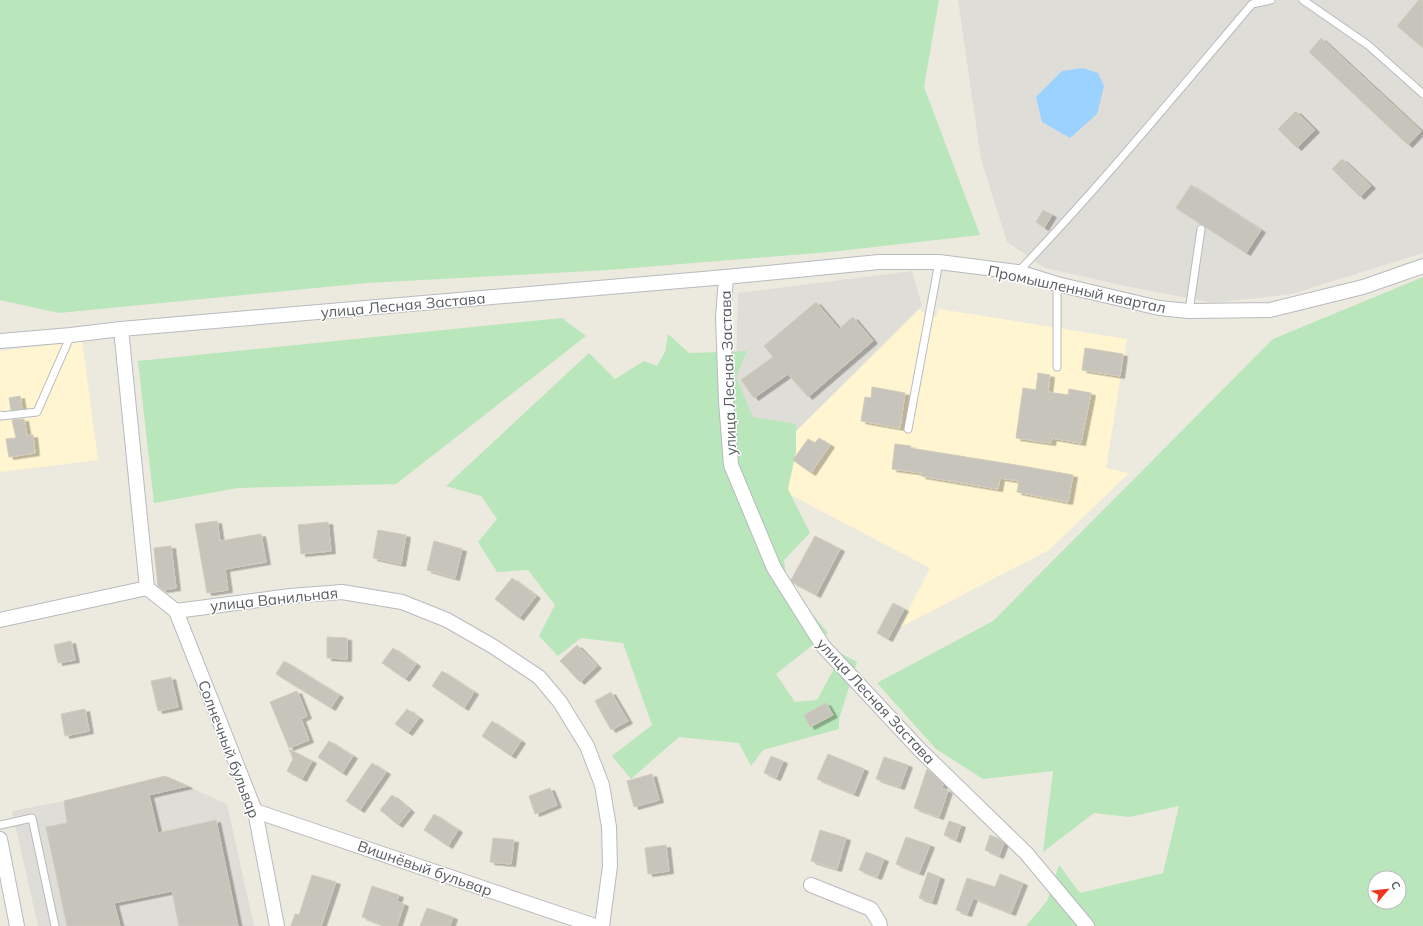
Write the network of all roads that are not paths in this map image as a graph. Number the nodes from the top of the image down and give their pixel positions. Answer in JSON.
{"nodes":[{"id":1,"x":1271,"y":0,"type":"edge"},
{"id":2,"x":1303,"y":0,"type":"edge"},
{"id":3,"x":1254,"y":2,"type":"edge"},
{"id":4,"x":1423,"y":94,"type":"edge"},
{"id":5,"x":1201,"y":229,"type":"dead end"},
{"id":6,"x":939,"y":262,"type":"junction"},
{"id":7,"x":1423,"y":266,"type":"edge"},
{"id":8,"x":1018,"y":272,"type":"junction"},
{"id":9,"x":726,"y":277,"type":"junction"},
{"id":10,"x":1057,"y":284,"type":"junction"},
{"id":11,"x":1189,"y":311,"type":"junction"},
{"id":12,"x":121,"y":329,"type":"junction"},
{"id":13,"x":71,"y":335,"type":"junction"},
{"id":14,"x":0,"y":341,"type":"edge"},
{"id":15,"x":1057,"y":367,"type":"dead end"},
{"id":16,"x":0,"y":415,"type":"edge"},
{"id":17,"x":908,"y":429,"type":"dead end"},
{"id":18,"x":148,"y":588,"type":"junction"},
{"id":19,"x":176,"y":611,"type":"junction"},
{"id":20,"x":0,"y":620,"type":"edge"},
{"id":21,"x":255,"y":811,"type":"junction"},
{"id":22,"x":0,"y":825,"type":"edge"},
{"id":23,"x":0,"y":839,"type":"edge"},
{"id":24,"x":810,"y":885,"type":"dead end"},
{"id":25,"x":17,"y":926,"type":"edge"},
{"id":26,"x":55,"y":926,"type":"edge"},
{"id":27,"x":277,"y":926,"type":"edge"},
{"id":28,"x":595,"y":926,"type":"edge"},
{"id":29,"x":602,"y":926,"type":"edge"},
{"id":30,"x":880,"y":926,"type":"edge"},
{"id":31,"x":1087,"y":926,"type":"edge"}],
"edges":[{"from":1,"to":3,"type":"lane"},
{"from":2,"to":4,"type":"lane"},
{"from":3,"to":8,"type":"lane"},
{"from":5,"to":11,"type":"lane"},
{"from":6,"to":8,"type":"street","name":"Промышленный квартал"},
{"from":6,"to":9,"type":"street","name":"Промышленный квартал"},
{"from":6,"to":17,"type":"lane"},
{"from":7,"to":11,"type":"street","name":"Промышленный квартал"},
{"from":8,"to":10,"type":"street","name":"Промышленный квартал"},
{"from":9,"to":12,"type":"street","name":"улица Лесная Застава"},
{"from":9,"to":31,"type":"street","name":"улица Лесная Застава"},
{"from":10,"to":11,"type":"street","name":"Промышленный квартал"},
{"from":10,"to":15,"type":"lane"},
{"from":12,"to":13,"type":"street","name":"улица Лесная Застава"},
{"from":12,"to":18,"type":"street"},
{"from":13,"to":14,"type":"street","name":"улица Лесная Застава"},
{"from":13,"to":16,"type":"lane"},
{"from":18,"to":19,"type":"street","name":"Солнечный бульвар"},
{"from":18,"to":20,"type":"street"},
{"from":19,"to":21,"type":"street","name":"Солнечный бульвар"},
{"from":19,"to":29,"type":"street","name":"улица Ванильная"},
{"from":21,"to":27,"type":"street","name":"Солнечный бульвар"},
{"from":21,"to":28,"type":"street","name":"Вишнёвый бульвар"},
{"from":22,"to":26,"type":"lane"},
{"from":23,"to":25,"type":"street"},
{"from":24,"to":30,"type":"street"}]}
